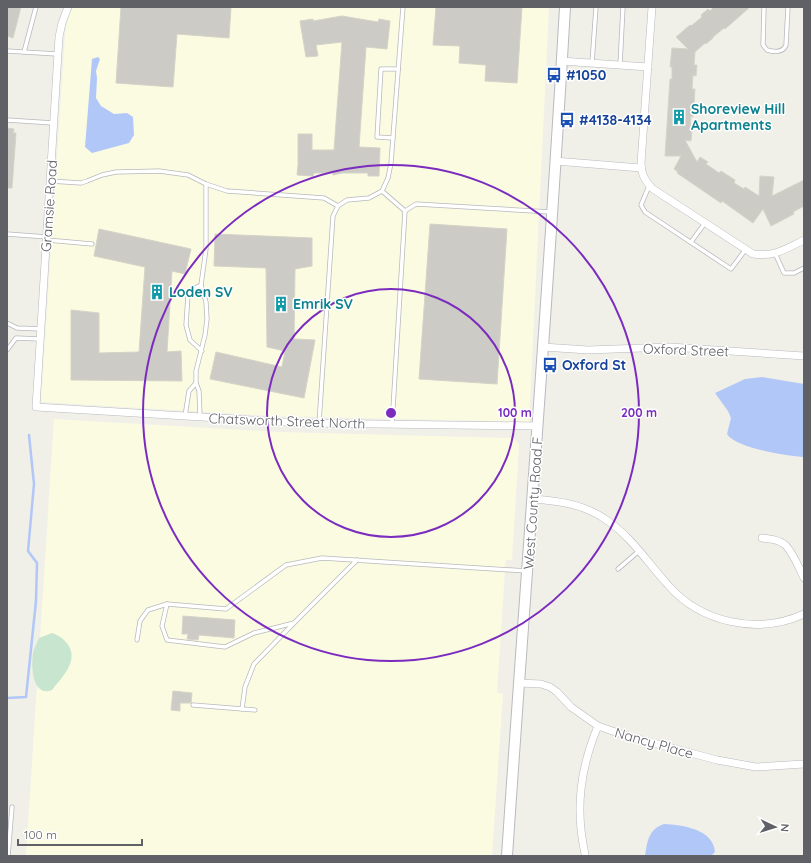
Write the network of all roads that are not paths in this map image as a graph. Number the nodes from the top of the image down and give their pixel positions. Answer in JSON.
{"nodes":[{"id":1,"x":36,"y":7,"type":"edge"},
{"id":2,"x":68,"y":7,"type":"edge"},
{"id":3,"x":403,"y":7,"type":"edge"},
{"id":4,"x":565,"y":7,"type":"edge"},
{"id":5,"x":596,"y":7,"type":"edge"},
{"id":6,"x":623,"y":7,"type":"edge"},
{"id":7,"x":652,"y":7,"type":"edge"},
{"id":8,"x":764,"y":7,"type":"edge"},
{"id":9,"x":788,"y":7,"type":"edge"},
{"id":10,"x":7,"y":51,"type":"edge"},
{"id":11,"x":24,"y":52,"type":"junction"},
{"id":12,"x":59,"y":54,"type":"junction"},
{"id":13,"x":561,"y":61,"type":"junction"},
{"id":14,"x":592,"y":63,"type":"junction"},
{"id":15,"x":620,"y":65,"type":"junction"},
{"id":16,"x":648,"y":67,"type":"junction"},
{"id":17,"x":398,"y":69,"type":"junction"},
{"id":18,"x":7,"y":120,"type":"edge"},
{"id":19,"x":54,"y":123,"type":"junction"},
{"id":20,"x":394,"y":138,"type":"junction"},
{"id":21,"x":555,"y":161,"type":"junction"},
{"id":22,"x":641,"y":168,"type":"junction"},
{"id":23,"x":50,"y":181,"type":"junction"},
{"id":24,"x":206,"y":184,"type":"junction"},
{"id":25,"x":649,"y":185,"type":"junction"},
{"id":26,"x":382,"y":191,"type":"junction"},
{"id":27,"x":338,"y":206,"type":"junction"},
{"id":28,"x":405,"y":211,"type":"junction"},
{"id":29,"x":552,"y":212,"type":"junction"},
{"id":30,"x":705,"y":222,"type":"junction"},
{"id":31,"x":7,"y":234,"type":"edge"},
{"id":32,"x":47,"y":238,"type":"junction"},
{"id":33,"x":804,"y":240,"type":"edge"},
{"id":34,"x":691,"y":242,"type":"junction"},
{"id":35,"x":92,"y":244,"type":"dead end"},
{"id":36,"x":746,"y":249,"type":"junction"},
{"id":37,"x":775,"y":253,"type":"junction"},
{"id":38,"x":804,"y":268,"type":"edge"},
{"id":39,"x":201,"y":285,"type":"junction"},
{"id":40,"x":7,"y":323,"type":"edge"},
{"id":41,"x":17,"y":328,"type":"junction"},
{"id":42,"x":41,"y":329,"type":"junction"},
{"id":43,"x":16,"y":338,"type":"junction"},
{"id":44,"x":40,"y":339,"type":"junction"},
{"id":45,"x":543,"y":347,"type":"junction"},
{"id":46,"x":7,"y":350,"type":"edge"},
{"id":47,"x":202,"y":351,"type":"junction"},
{"id":48,"x":804,"y":356,"type":"edge"},
{"id":49,"x":196,"y":384,"type":"junction"},
{"id":50,"x":36,"y":407,"type":"joint"},
{"id":51,"x":185,"y":416,"type":"junction"},
{"id":52,"x":200,"y":417,"type":"junction"},
{"id":53,"x":319,"y":423,"type":"junction"},
{"id":54,"x":392,"y":425,"type":"junction"},
{"id":55,"x":538,"y":426,"type":"junction"},
{"id":56,"x":533,"y":499,"type":"junction"},
{"id":57,"x":762,"y":538,"type":"dead end"},
{"id":58,"x":639,"y":550,"type":"junction"},
{"id":59,"x":357,"y":560,"type":"junction"},
{"id":60,"x":618,"y":569,"type":"dead end"},
{"id":61,"x":528,"y":571,"type":"junction"},
{"id":62,"x":804,"y":578,"type":"edge"},
{"id":63,"x":167,"y":604,"type":"junction"},
{"id":64,"x":804,"y":614,"type":"edge"},
{"id":65,"x":294,"y":623,"type":"junction"},
{"id":66,"x":137,"y":640,"type":"dead end"},
{"id":67,"x":519,"y":683,"type":"junction"},
{"id":68,"x":193,"y":705,"type":"dead end"},
{"id":69,"x":242,"y":709,"type":"junction"},
{"id":70,"x":255,"y":710,"type":"dead end"},
{"id":71,"x":598,"y":726,"type":"junction"},
{"id":72,"x":804,"y":764,"type":"edge"},
{"id":73,"x":12,"y":807,"type":"dead end"},
{"id":74,"x":585,"y":854,"type":"dead end"},
{"id":75,"x":8,"y":856,"type":"edge"},
{"id":76,"x":507,"y":856,"type":"edge"}],
"edges":[{"from":1,"to":11,"type":"lane"},
{"from":2,"to":12,"type":"street","name":"Gramsie Road"},
{"from":3,"to":17,"type":"lane"},
{"from":4,"to":13,"type":"street","name":"West County Road F"},
{"from":5,"to":14,"type":"lane"},
{"from":6,"to":15,"type":"lane"},
{"from":7,"to":16,"type":"street"},
{"from":8,"to":9,"type":"lane"},
{"from":10,"to":11,"type":"lane"},
{"from":11,"to":12,"type":"lane"},
{"from":12,"to":19,"type":"street","name":"Gramsie Road"},
{"from":13,"to":14,"type":"street"},
{"from":13,"to":21,"type":"street","name":"West County Road F"},
{"from":14,"to":15,"type":"street"},
{"from":15,"to":16,"type":"street"},
{"from":16,"to":22,"type":"street"},
{"from":17,"to":20,"type":"lane"},
{"from":17,"to":20,"type":"lane"},
{"from":18,"to":19,"type":"lane"},
{"from":19,"to":23,"type":"street","name":"Gramsie Road"},
{"from":20,"to":26,"type":"lane"},
{"from":21,"to":22,"type":"street"},
{"from":21,"to":29,"type":"street","name":"West County Road F"},
{"from":22,"to":25,"type":"street"},
{"from":23,"to":24,"type":"lane"},
{"from":23,"to":32,"type":"street","name":"Gramsie Road"},
{"from":24,"to":27,"type":"lane"},
{"from":24,"to":39,"type":"lane"},
{"from":25,"to":30,"type":"street"},
{"from":25,"to":34,"type":"lane"},
{"from":26,"to":27,"type":"lane"},
{"from":26,"to":28,"type":"lane"},
{"from":27,"to":53,"type":"lane"},
{"from":28,"to":29,"type":"lane"},
{"from":28,"to":54,"type":"lane"},
{"from":29,"to":45,"type":"street","name":"West County Road F"},
{"from":30,"to":34,"type":"lane"},
{"from":30,"to":36,"type":"street"},
{"from":31,"to":32,"type":"lane"},
{"from":32,"to":35,"type":"lane"},
{"from":32,"to":42,"type":"street","name":"Gramsie Road"},
{"from":33,"to":37,"type":"street"},
{"from":34,"to":36,"type":"lane"},
{"from":36,"to":37,"type":"street"},
{"from":37,"to":38,"type":"lane"},
{"from":39,"to":47,"type":"lane"},
{"from":39,"to":47,"type":"lane"},
{"from":40,"to":41,"type":"lane"},
{"from":41,"to":42,"type":"lane"},
{"from":41,"to":43,"type":"lane"},
{"from":42,"to":44,"type":"street","name":"Gramsie Road"},
{"from":43,"to":44,"type":"lane"},
{"from":43,"to":46,"type":"lane"},
{"from":44,"to":50,"type":"street","name":"Gramsie Road"},
{"from":45,"to":48,"type":"street","name":"Oxford Street"},
{"from":45,"to":55,"type":"street","name":"West County Road F"},
{"from":47,"to":49,"type":"lane"},
{"from":49,"to":51,"type":"lane"},
{"from":49,"to":52,"type":"lane"},
{"from":50,"to":51,"type":"street","name":"Chatsworth Street North"},
{"from":51,"to":52,"type":"street","name":"Chatsworth Street North"},
{"from":52,"to":53,"type":"street","name":"Chatsworth Street North"},
{"from":53,"to":54,"type":"street","name":"Chatsworth Street North"},
{"from":54,"to":55,"type":"street","name":"Chatsworth Street North"},
{"from":55,"to":56,"type":"street","name":"West County Road F"},
{"from":56,"to":58,"type":"street"},
{"from":56,"to":61,"type":"street","name":"West County Road F"},
{"from":57,"to":62,"type":"street"},
{"from":58,"to":60,"type":"lane"},
{"from":58,"to":64,"type":"street"},
{"from":59,"to":61,"type":"lane"},
{"from":59,"to":63,"type":"lane"},
{"from":59,"to":65,"type":"lane"},
{"from":61,"to":67,"type":"street","name":"West County Road F"},
{"from":63,"to":65,"type":"lane"},
{"from":63,"to":66,"type":"lane"},
{"from":65,"to":69,"type":"lane"},
{"from":67,"to":71,"type":"street","name":"Nancy Place"},
{"from":67,"to":76,"type":"street","name":"West County Road F"},
{"from":68,"to":69,"type":"lane"},
{"from":69,"to":70,"type":"lane"},
{"from":71,"to":72,"type":"street","name":"Nancy Place"},
{"from":71,"to":74,"type":"street"},
{"from":73,"to":75,"type":"lane"}]}
